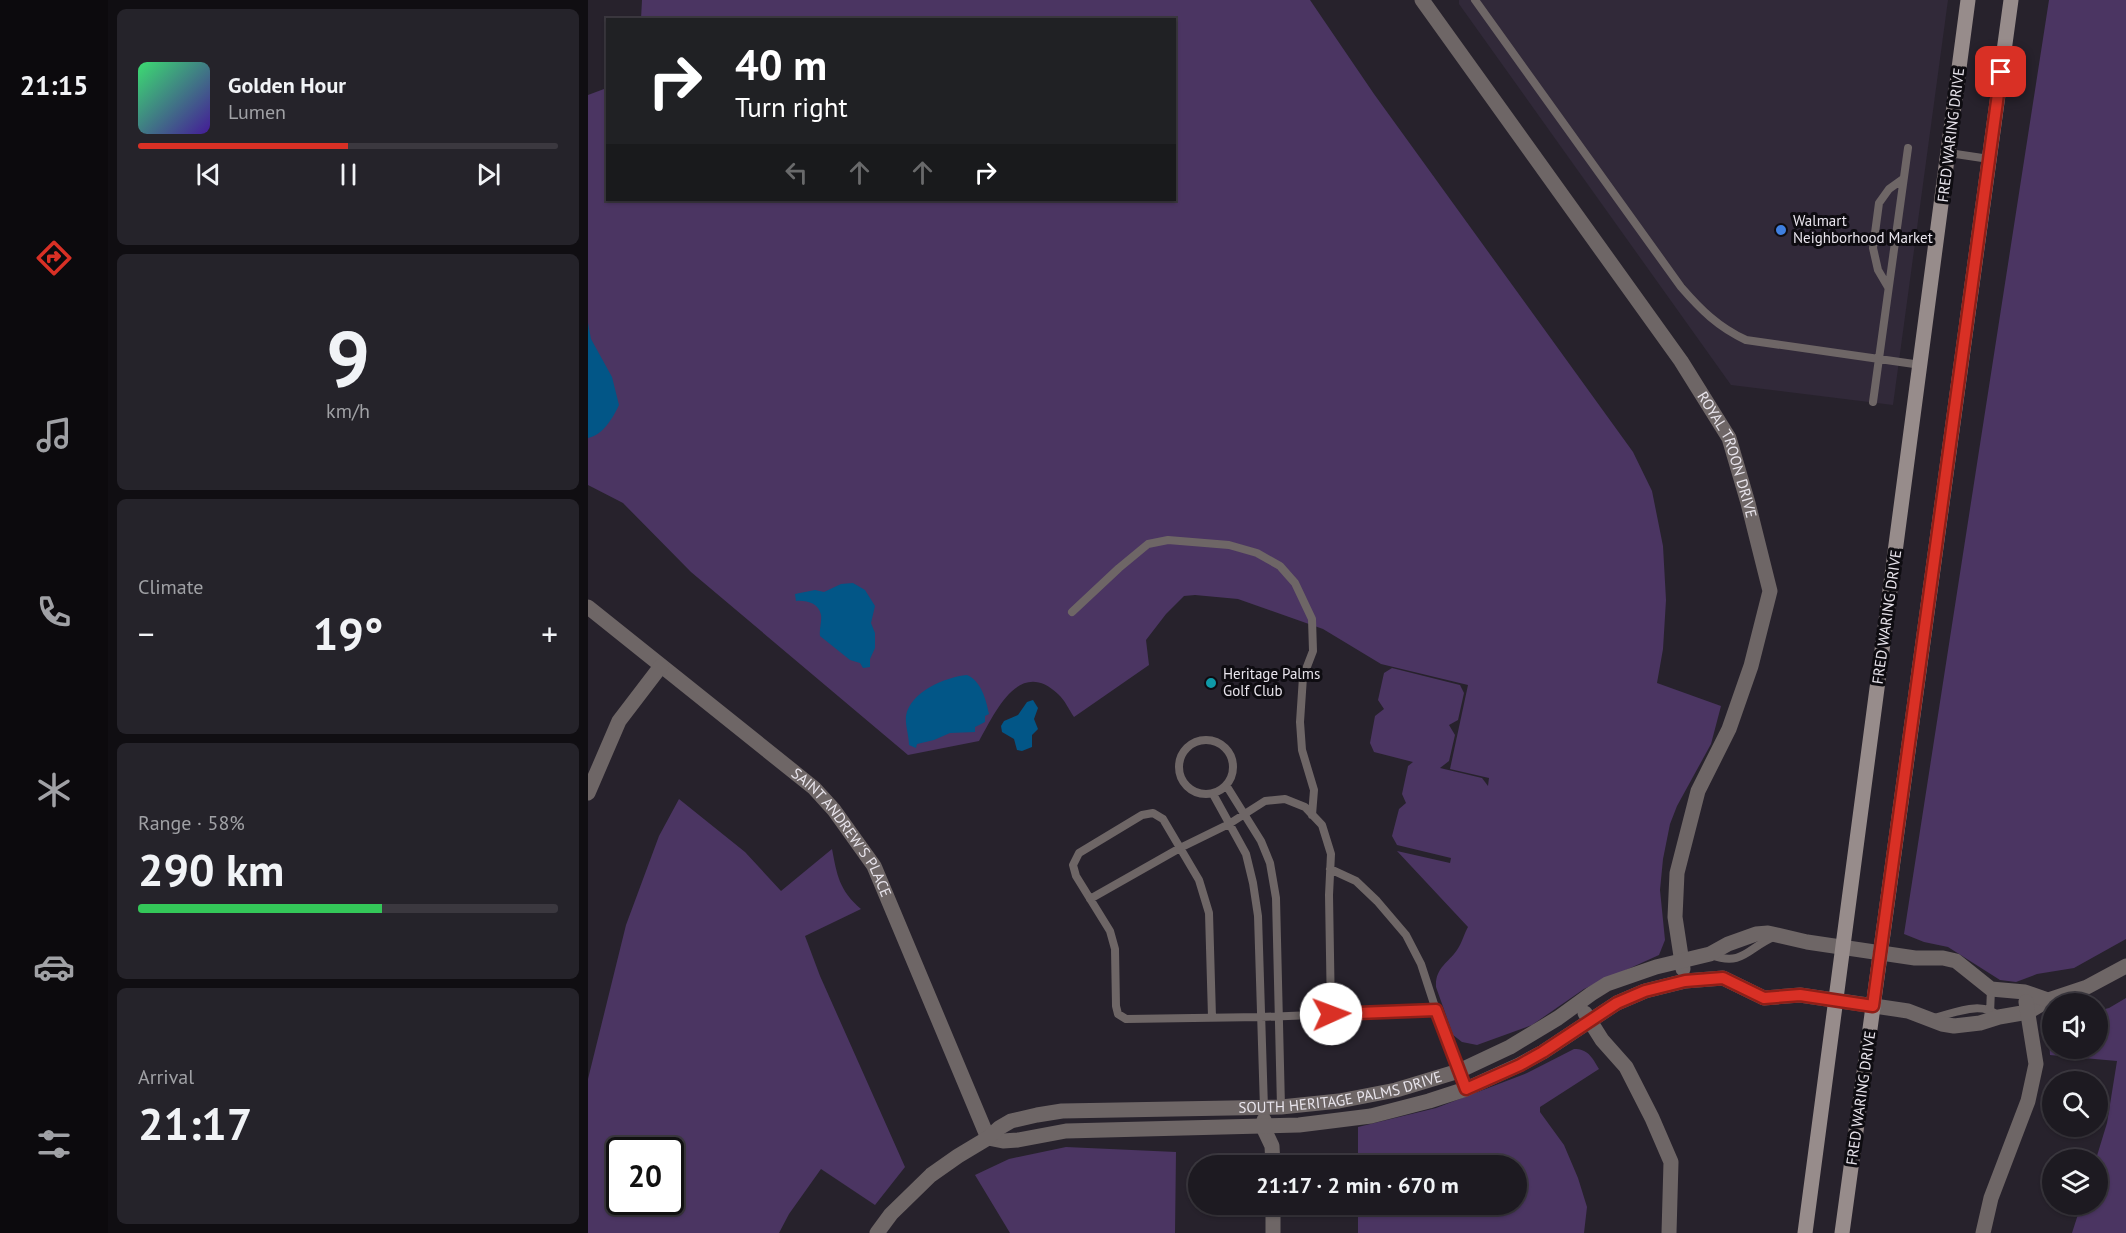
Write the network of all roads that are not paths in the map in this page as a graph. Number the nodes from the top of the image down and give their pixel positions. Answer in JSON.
{"nodes":[{"id":1,"x":1422,"y":0,"type":"edge"},
{"id":2,"x":1475,"y":0,"type":"edge"},
{"id":3,"x":1968,"y":0,"type":"edge"},
{"id":4,"x":2011,"y":0,"type":"edge"},
{"id":5,"x":1908,"y":148,"type":"dead end"},
{"id":6,"x":1949,"y":153,"type":"junction"},
{"id":7,"x":1989,"y":159,"type":"junction"},
{"id":8,"x":1904,"y":179,"type":"junction"},
{"id":9,"x":1888,"y":287,"type":"junction"},
{"id":10,"x":1878,"y":359,"type":"junction"},
{"id":11,"x":1921,"y":365,"type":"junction"},
{"id":12,"x":1873,"y":402,"type":"dead end"},
{"id":13,"x":588,"y":607,"type":"edge"},
{"id":14,"x":1072,"y":612,"type":"dead end"},
{"id":15,"x":661,"y":666,"type":"junction"},
{"id":16,"x":1226,"y":785,"type":"junction"},
{"id":17,"x":588,"y":793,"type":"edge"},
{"id":18,"x":1213,"y":794,"type":"junction"},
{"id":19,"x":1244,"y":814,"type":"junction"},
{"id":20,"x":1312,"y":815,"type":"junction"},
{"id":21,"x":1229,"y":824,"type":"junction"},
{"id":22,"x":1180,"y":848,"type":"junction"},
{"id":23,"x":1330,"y":869,"type":"junction"},
{"id":24,"x":1090,"y":899,"type":"junction"},
{"id":25,"x":1843,"y":948,"type":"junction"},
{"id":26,"x":1718,"y":953,"type":"junction"},
{"id":27,"x":1880,"y":953,"type":"junction"},
{"id":28,"x":1682,"y":960,"type":"junction"},
{"id":29,"x":2126,"y":966,"type":"edge"},
{"id":30,"x":1723,"y":978,"type":"junction"},
{"id":31,"x":1685,"y":981,"type":"junction"},
{"id":32,"x":1991,"y":989,"type":"junction"},
{"id":33,"x":2025,"y":992,"type":"junction"},
{"id":34,"x":2069,"y":993,"type":"edge"},
{"id":35,"x":2042,"y":998,"type":"edge"},
{"id":36,"x":1836,"y":1000,"type":"junction"},
{"id":37,"x":1578,"y":1003,"type":"junction"},
{"id":38,"x":2042,"y":1004,"type":"edge"},
{"id":39,"x":1873,"y":1006,"type":"junction"},
{"id":40,"x":1436,"y":1010,"type":"junction"},
{"id":41,"x":2028,"y":1012,"type":"junction"},
{"id":42,"x":1331,"y":1014,"type":"junction"},
{"id":43,"x":1279,"y":1016,"type":"junction"},
{"id":44,"x":1993,"y":1016,"type":"junction"},
{"id":45,"x":1212,"y":1017,"type":"junction"},
{"id":46,"x":1261,"y":1017,"type":"junction"},
{"id":47,"x":1590,"y":1021,"type":"junction"},
{"id":48,"x":1459,"y":1071,"type":"junction"},
{"id":49,"x":1466,"y":1089,"type":"junction"},
{"id":50,"x":1281,"y":1107,"type":"junction"},
{"id":51,"x":1264,"y":1108,"type":"junction"},
{"id":52,"x":1270,"y":1127,"type":"junction"},
{"id":53,"x":988,"y":1138,"type":"junction"},
{"id":54,"x":1272,"y":1155,"type":"edge"},
{"id":55,"x":1273,"y":1215,"type":"edge"},
{"id":56,"x":877,"y":1233,"type":"edge"},
{"id":57,"x":1273,"y":1233,"type":"edge"},
{"id":58,"x":1670,"y":1233,"type":"edge"},
{"id":59,"x":1804,"y":1233,"type":"edge"},
{"id":60,"x":1842,"y":1233,"type":"edge"},
{"id":61,"x":1983,"y":1233,"type":"edge"}],
"edges":[{"from":1,"to":28,"type":"street","name":"ROYAL TROON DRIVE"},
{"from":2,"to":10,"type":"lane"},
{"from":3,"to":6,"type":"main road","name":"FRED WARING DRIVE"},
{"from":4,"to":7,"type":"main road","name":"FRED WARING DRIVE"},
{"from":5,"to":8,"type":"lane"},
{"from":6,"to":7,"type":"lane"},
{"from":6,"to":11,"type":"main road","name":"FRED WARING DRIVE"},
{"from":7,"to":27,"type":"main road","name":"FRED WARING DRIVE"},
{"from":8,"to":9,"type":"lane"},
{"from":8,"to":9,"type":"lane"},
{"from":9,"to":10,"type":"lane"},
{"from":10,"to":11,"type":"lane"},
{"from":10,"to":12,"type":"lane"},
{"from":11,"to":25,"type":"main road","name":"FRED WARING DRIVE"},
{"from":13,"to":15,"type":"street","name":"SAINT ANDREW'S PLACE"},
{"from":14,"to":20,"type":"lane"},
{"from":15,"to":17,"type":"street"},
{"from":15,"to":53,"type":"street","name":"SAINT ANDREW'S PLACE"},
{"from":16,"to":18,"type":"lane"},
{"from":16,"to":18,"type":"lane"},
{"from":16,"to":19,"type":"lane"},
{"from":18,"to":21,"type":"lane"},
{"from":19,"to":20,"type":"lane"},
{"from":19,"to":21,"type":"lane"},
{"from":19,"to":43,"type":"lane"},
{"from":20,"to":23,"type":"lane"},
{"from":21,"to":22,"type":"lane"},
{"from":21,"to":46,"type":"lane"},
{"from":22,"to":24,"type":"lane"},
{"from":22,"to":24,"type":"lane"},
{"from":22,"to":45,"type":"lane"},
{"from":23,"to":40,"type":"lane"},
{"from":23,"to":42,"type":"lane"},
{"from":24,"to":45,"type":"lane"},
{"from":25,"to":26,"type":"street","name":"SOUTH HERITAGE PALMS DRIVE"},
{"from":25,"to":27,"type":"street","name":"SOUTH HERITAGE PALMS DRIVE"},
{"from":25,"to":36,"type":"main road","name":"FRED WARING DRIVE"},
{"from":26,"to":28,"type":"street","name":"SOUTH HERITAGE PALMS DRIVE"},
{"from":26,"to":30,"type":"lane"},
{"from":27,"to":32,"type":"street","name":"SOUTH HERITAGE PALMS DRIVE"},
{"from":27,"to":39,"type":"main road","name":"FRED WARING DRIVE"},
{"from":28,"to":31,"type":"street","name":"ROYAL TROON DRIVE"},
{"from":28,"to":37,"type":"street","name":"SOUTH HERITAGE PALMS DRIVE"},
{"from":29,"to":34,"type":"street"},
{"from":30,"to":31,"type":"street","name":"SOUTH HERITAGE PALMS DRIVE"},
{"from":30,"to":36,"type":"street"},
{"from":31,"to":47,"type":"street","name":"SOUTH HERITAGE PALMS DRIVE"},
{"from":32,"to":33,"type":"street"},
{"from":32,"to":44,"type":"lane"},
{"from":33,"to":35,"type":"street"},
{"from":33,"to":41,"type":"street"},
{"from":36,"to":39,"type":"street"},
{"from":36,"to":59,"type":"main road","name":"FRED WARING DRIVE"},
{"from":37,"to":47,"type":"street"},
{"from":37,"to":48,"type":"street","name":"SOUTH HERITAGE PALMS DRIVE"},
{"from":38,"to":41,"type":"street"},
{"from":39,"to":44,"type":"street"},
{"from":39,"to":60,"type":"main road","name":"FRED WARING DRIVE"},
{"from":40,"to":42,"type":"lane"},
{"from":40,"to":48,"type":"lane"},
{"from":41,"to":44,"type":"street"},
{"from":41,"to":61,"type":"street"},
{"from":42,"to":43,"type":"lane"},
{"from":43,"to":46,"type":"lane"},
{"from":43,"to":50,"type":"lane"},
{"from":45,"to":46,"type":"lane"},
{"from":46,"to":51,"type":"lane"},
{"from":47,"to":49,"type":"street","name":"SOUTH HERITAGE PALMS DRIVE"},
{"from":47,"to":58,"type":"street"},
{"from":48,"to":49,"type":"lane"},
{"from":48,"to":50,"type":"street","name":"SOUTH HERITAGE PALMS DRIVE"},
{"from":49,"to":52,"type":"street","name":"SOUTH HERITAGE PALMS DRIVE"},
{"from":50,"to":51,"type":"street","name":"SOUTH HERITAGE PALMS DRIVE"},
{"from":50,"to":52,"type":"street"},
{"from":51,"to":52,"type":"street"},
{"from":51,"to":53,"type":"street","name":"SOUTH HERITAGE PALMS DRIVE"},
{"from":52,"to":53,"type":"street","name":"SOUTH HERITAGE PALMS DRIVE"},
{"from":52,"to":54,"type":"street"},
{"from":53,"to":56,"type":"street","name":"SOUTH HERITAGE PALMS DRIVE"},
{"from":55,"to":57,"type":"street"}]}
